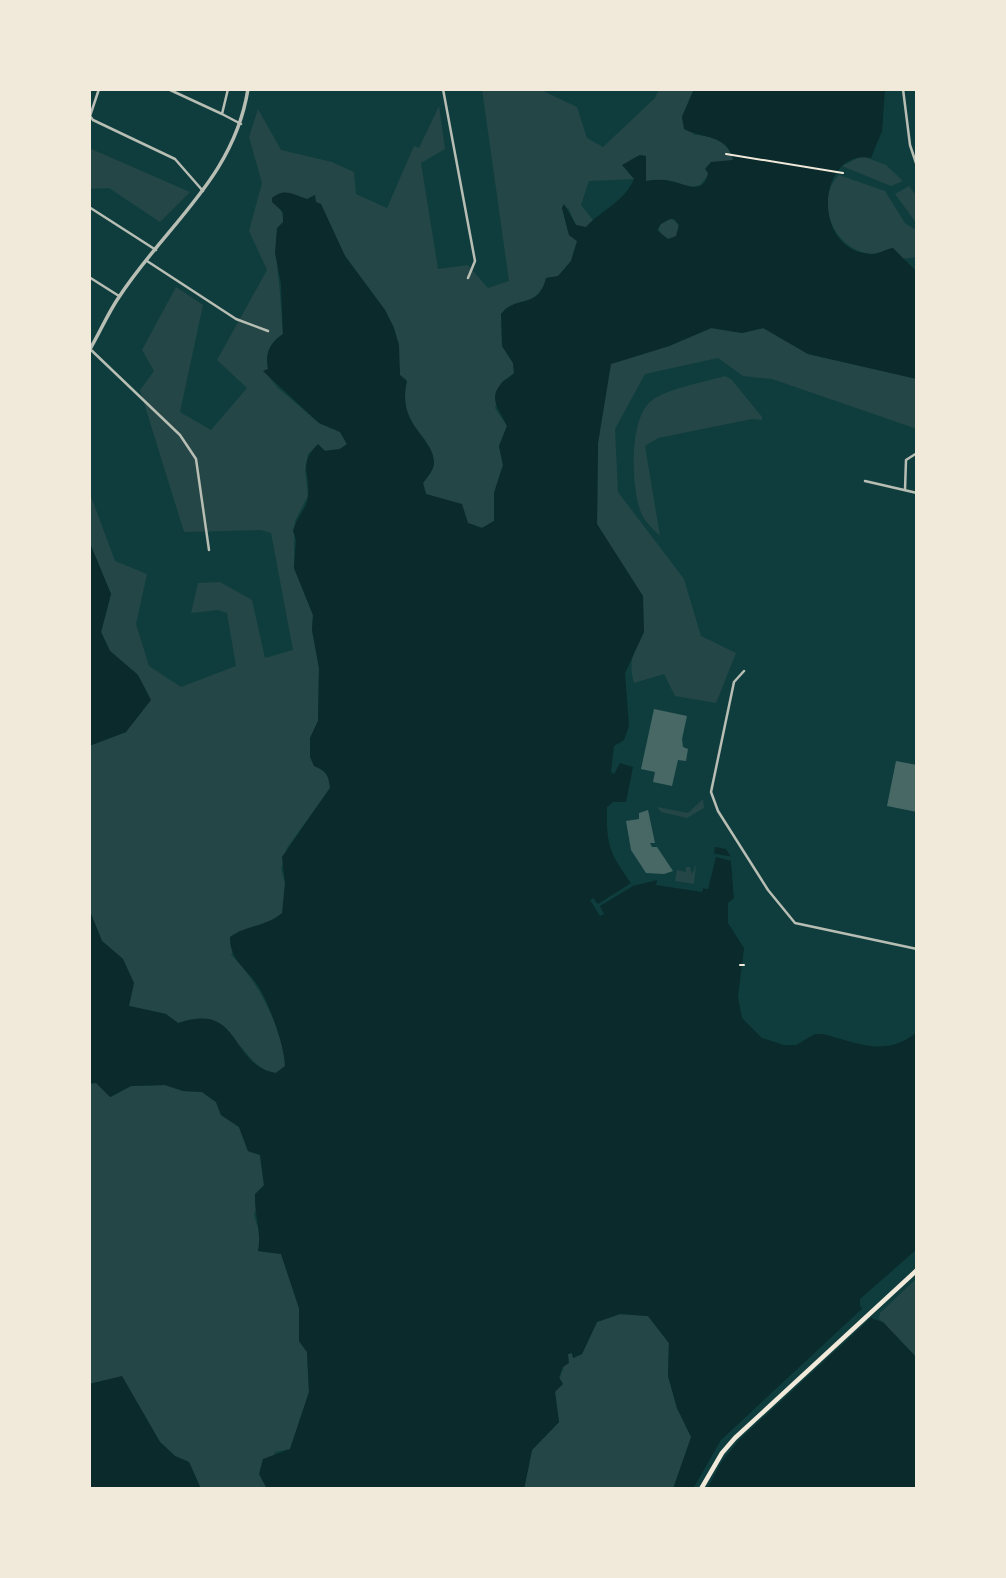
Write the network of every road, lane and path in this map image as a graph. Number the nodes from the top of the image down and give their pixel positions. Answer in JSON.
{"nodes":[{"id":1,"x":99,"y":89,"type":"edge"},
{"id":2,"x":168,"y":89,"type":"edge"},
{"id":3,"x":228,"y":89,"type":"edge"},
{"id":4,"x":248,"y":89,"type":"edge"},
{"id":5,"x":443,"y":89,"type":"edge"},
{"id":6,"x":903,"y":89,"type":"edge"},
{"id":7,"x":222,"y":114,"type":"junction"},
{"id":8,"x":90,"y":116,"type":"edge"},
{"id":9,"x":241,"y":124,"type":"junction"},
{"id":10,"x":726,"y":154,"type":"dead end"},
{"id":11,"x":917,"y":166,"type":"edge"},
{"id":12,"x":843,"y":173,"type":"dead end"},
{"id":13,"x":203,"y":191,"type":"junction"},
{"id":14,"x":89,"y":207,"type":"edge"},
{"id":15,"x":156,"y":250,"type":"junction"},
{"id":16,"x":147,"y":261,"type":"junction"},
{"id":17,"x":89,"y":277,"type":"edge"},
{"id":18,"x":468,"y":278,"type":"dead end"},
{"id":19,"x":119,"y":296,"type":"junction"},
{"id":20,"x":268,"y":331,"type":"dead end"},
{"id":21,"x":90,"y":348,"type":"edge"},
{"id":22,"x":917,"y":453,"type":"edge"},
{"id":23,"x":865,"y":481,"type":"dead end"},
{"id":24,"x":905,"y":490,"type":"junction"},
{"id":25,"x":917,"y":493,"type":"edge"},
{"id":26,"x":209,"y":550,"type":"dead end"},
{"id":27,"x":744,"y":671,"type":"dead end"},
{"id":28,"x":917,"y":949,"type":"edge"},
{"id":29,"x":740,"y":965,"type":"dead end"},
{"id":30,"x":744,"y":965,"type":"dead end"},
{"id":31,"x":917,"y":1270,"type":"edge"},
{"id":32,"x":701,"y":1489,"type":"edge"}],
"edges":[{"from":1,"to":8,"type":"street"},
{"from":2,"to":7,"type":"street"},
{"from":3,"to":7,"type":"street"},
{"from":4,"to":9,"type":"street"},
{"from":5,"to":18,"type":"street"},
{"from":6,"to":11,"type":"street"},
{"from":7,"to":9,"type":"street"},
{"from":8,"to":13,"type":"street"},
{"from":9,"to":13,"type":"street"},
{"from":10,"to":12,"type":"path"},
{"from":13,"to":15,"type":"street"},
{"from":14,"to":15,"type":"street"},
{"from":15,"to":16,"type":"street"},
{"from":16,"to":19,"type":"street"},
{"from":16,"to":20,"type":"street"},
{"from":17,"to":19,"type":"street"},
{"from":19,"to":21,"type":"street"},
{"from":21,"to":26,"type":"street"},
{"from":22,"to":24,"type":"street"},
{"from":23,"to":24,"type":"street"},
{"from":24,"to":25,"type":"street"},
{"from":27,"to":28,"type":"street"},
{"from":29,"to":30,"type":"path"},
{"from":31,"to":32,"type":"main road"}]}
